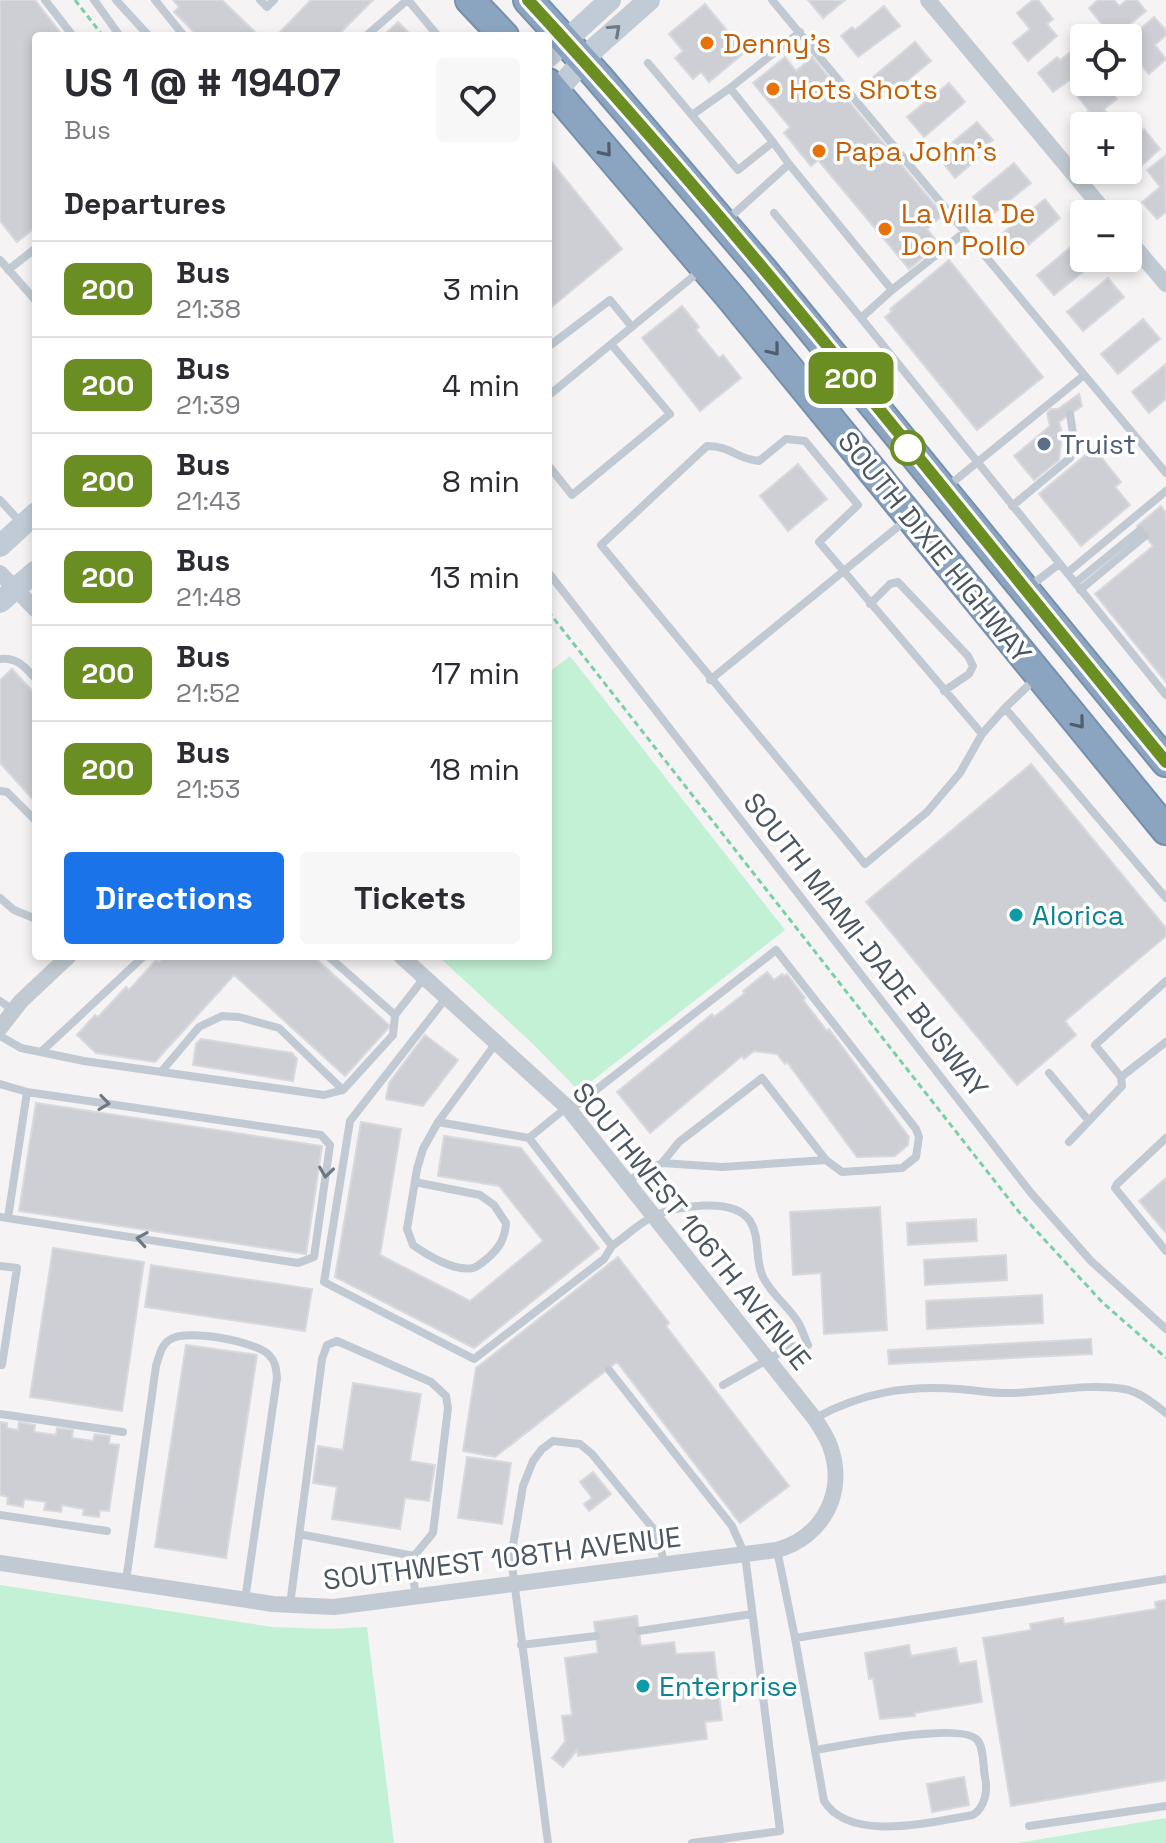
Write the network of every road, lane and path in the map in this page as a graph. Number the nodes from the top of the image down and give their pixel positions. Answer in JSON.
{"nodes":[{"id":1,"x":45,"y":0,"type":"edge"},
{"id":2,"x":75,"y":0,"type":"edge"},
{"id":3,"x":94,"y":0,"type":"edge"},
{"id":4,"x":116,"y":0,"type":"edge"},
{"id":5,"x":155,"y":0,"type":"edge"},
{"id":6,"x":260,"y":0,"type":"edge"},
{"id":7,"x":274,"y":0,"type":"edge"},
{"id":8,"x":470,"y":0,"type":"edge"},
{"id":9,"x":528,"y":0,"type":"edge"},
{"id":10,"x":610,"y":0,"type":"edge"},
{"id":11,"x":649,"y":0,"type":"edge"},
{"id":12,"x":772,"y":0,"type":"edge"},
{"id":13,"x":928,"y":0,"type":"edge"},
{"id":14,"x":407,"y":1,"type":"edge"},
{"id":15,"x":70,"y":32,"type":"edge"},
{"id":16,"x":100,"y":32,"type":"edge"},
{"id":17,"x":117,"y":32,"type":"edge"},
{"id":18,"x":145,"y":32,"type":"edge"},
{"id":19,"x":181,"y":32,"type":"edge"},
{"id":20,"x":371,"y":32,"type":"edge"},
{"id":21,"x":434,"y":32,"type":"edge"},
{"id":22,"x":500,"y":32,"type":"edge"},
{"id":23,"x":550,"y":32,"type":"edge"},
{"id":24,"x":800,"y":32,"type":"junction"},
{"id":25,"x":552,"y":34,"type":"edge"},
{"id":26,"x":565,"y":53,"type":"edge"},
{"id":27,"x":648,"y":63,"type":"dead end"},
{"id":28,"x":730,"y":88,"type":"junction"},
{"id":29,"x":552,"y":89,"type":"edge"},
{"id":30,"x":552,"y":93,"type":"edge"},
{"id":31,"x":692,"y":115,"type":"junction"},
{"id":32,"x":773,"y":142,"type":"junction"},
{"id":33,"x":789,"y":164,"type":"junction"},
{"id":34,"x":1095,"y":200,"type":"edge"},
{"id":35,"x":774,"y":213,"type":"dead end"},
{"id":36,"x":723,"y":223,"type":"junction"},
{"id":37,"x":965,"y":232,"type":"junction"},
{"id":38,"x":32,"y":251,"type":"edge"},
{"id":39,"x":1142,"y":256,"type":"edge"},
{"id":40,"x":0,"y":260,"type":"edge"},
{"id":41,"x":705,"y":267,"type":"junction"},
{"id":42,"x":8,"y":270,"type":"junction"},
{"id":43,"x":1166,"y":284,"type":"edge"},
{"id":44,"x":892,"y":290,"type":"junction"},
{"id":45,"x":32,"y":297,"type":"edge"},
{"id":46,"x":861,"y":318,"type":"junction"},
{"id":47,"x":632,"y":327,"type":"junction"},
{"id":48,"x":552,"y":344,"type":"edge"},
{"id":49,"x":611,"y":344,"type":"junction"},
{"id":50,"x":1083,"y":376,"type":"junction"},
{"id":51,"x":552,"y":393,"type":"edge"},
{"id":52,"x":1060,"y":394,"type":"junction"},
{"id":53,"x":1066,"y":403,"type":"dead end"},
{"id":54,"x":1070,"y":414,"type":"dead end"},
{"id":55,"x":977,"y":462,"type":"junction"},
{"id":56,"x":552,"y":470,"type":"edge"},
{"id":57,"x":1166,"y":473,"type":"edge"},
{"id":58,"x":943,"y":490,"type":"junction"},
{"id":59,"x":1166,"y":491,"type":"edge"},
{"id":60,"x":0,"y":500,"type":"edge"},
{"id":61,"x":1012,"y":506,"type":"junction"},
{"id":62,"x":910,"y":516,"type":"junction"},
{"id":63,"x":29,"y":519,"type":"edge"},
{"id":64,"x":1143,"y":533,"type":"dead end"},
{"id":65,"x":0,"y":546,"type":"edge"},
{"id":66,"x":1059,"y":564,"type":"junction"},
{"id":67,"x":842,"y":572,"type":"junction"},
{"id":68,"x":32,"y":573,"type":"edge"},
{"id":69,"x":1067,"y":573,"type":"junction"},
{"id":70,"x":552,"y":577,"type":"edge"},
{"id":71,"x":1077,"y":586,"type":"junction"},
{"id":72,"x":5,"y":588,"type":"edge"},
{"id":73,"x":1025,"y":590,"type":"junction"},
{"id":74,"x":870,"y":604,"type":"junction"},
{"id":75,"x":32,"y":607,"type":"edge"},
{"id":76,"x":552,"y":616,"type":"edge"},
{"id":77,"x":0,"y":659,"type":"edge"},
{"id":78,"x":32,"y":675,"type":"edge"},
{"id":79,"x":1040,"y":675,"type":"junction"},
{"id":80,"x":710,"y":680,"type":"junction"},
{"id":81,"x":944,"y":691,"type":"junction"},
{"id":82,"x":1166,"y":695,"type":"edge"},
{"id":83,"x":1005,"y":708,"type":"junction"},
{"id":84,"x":982,"y":734,"type":"junction"},
{"id":85,"x":1164,"y":753,"type":"edge"},
{"id":86,"x":1124,"y":779,"type":"junction"},
{"id":87,"x":0,"y":791,"type":"edge"},
{"id":88,"x":32,"y":817,"type":"edge"},
{"id":89,"x":1166,"y":830,"type":"edge"},
{"id":90,"x":0,"y":898,"type":"edge"},
{"id":91,"x":1166,"y":898,"type":"edge"},
{"id":92,"x":32,"y":917,"type":"edge"},
{"id":93,"x":64,"y":960,"type":"edge"},
{"id":94,"x":140,"y":960,"type":"edge"},
{"id":95,"x":333,"y":960,"type":"edge"},
{"id":96,"x":405,"y":960,"type":"edge"},
{"id":97,"x":424,"y":978,"type":"junction"},
{"id":98,"x":1166,"y":981,"type":"edge"},
{"id":99,"x":446,"y":998,"type":"junction"},
{"id":100,"x":6,"y":1005,"type":"edge"},
{"id":101,"x":395,"y":1015,"type":"junction"},
{"id":102,"x":0,"y":1028,"type":"edge"},
{"id":103,"x":0,"y":1036,"type":"edge"},
{"id":104,"x":1166,"y":1042,"type":"edge"},
{"id":105,"x":496,"y":1043,"type":"junction"},
{"id":106,"x":41,"y":1052,"type":"junction"},
{"id":107,"x":161,"y":1072,"type":"junction"},
{"id":108,"x":1049,"y":1073,"type":"dead end"},
{"id":109,"x":1121,"y":1077,"type":"junction"},
{"id":110,"x":0,"y":1084,"type":"edge"},
{"id":111,"x":343,"y":1090,"type":"junction"},
{"id":112,"x":27,"y":1092,"type":"junction"},
{"id":113,"x":568,"y":1108,"type":"junction"},
{"id":114,"x":1089,"y":1121,"type":"junction"},
{"id":115,"x":438,"y":1122,"type":"junction"},
{"id":116,"x":529,"y":1138,"type":"junction"},
{"id":117,"x":1166,"y":1138,"type":"edge"},
{"id":118,"x":1069,"y":1142,"type":"dead end"},
{"id":119,"x":826,"y":1160,"type":"junction"},
{"id":120,"x":662,"y":1163,"type":"junction"},
{"id":121,"x":627,"y":1181,"type":"junction"},
{"id":122,"x":415,"y":1182,"type":"junction"},
{"id":123,"x":654,"y":1216,"type":"junction"},
{"id":124,"x":4,"y":1218,"type":"edge"},
{"id":125,"x":612,"y":1246,"type":"junction"},
{"id":126,"x":1166,"y":1251,"type":"edge"},
{"id":127,"x":0,"y":1266,"type":"edge"},
{"id":128,"x":1166,"y":1329,"type":"edge"},
{"id":129,"x":1166,"y":1358,"type":"edge"},
{"id":130,"x":765,"y":1359,"type":"junction"},
{"id":131,"x":0,"y":1365,"type":"edge"},
{"id":132,"x":609,"y":1370,"type":"dead end"},
{"id":133,"x":723,"y":1385,"type":"dead end"},
{"id":134,"x":1166,"y":1413,"type":"edge"},
{"id":135,"x":0,"y":1414,"type":"edge"},
{"id":136,"x":815,"y":1419,"type":"junction"},
{"id":137,"x":123,"y":1432,"type":"dead end"},
{"id":138,"x":835,"y":1487,"type":"joint"},
{"id":139,"x":0,"y":1515,"type":"edge"},
{"id":140,"x":107,"y":1531,"type":"dead end"},
{"id":141,"x":299,"y":1534,"type":"junction"},
{"id":142,"x":777,"y":1550,"type":"junction"},
{"id":143,"x":745,"y":1555,"type":"junction"},
{"id":144,"x":414,"y":1556,"type":"junction"},
{"id":145,"x":0,"y":1563,"type":"edge"},
{"id":146,"x":665,"y":1565,"type":"junction"},
{"id":147,"x":1166,"y":1579,"type":"edge"},
{"id":148,"x":126,"y":1582,"type":"junction"},
{"id":149,"x":514,"y":1584,"type":"junction"},
{"id":150,"x":417,"y":1598,"type":"junction"},
{"id":151,"x":245,"y":1600,"type":"junction"},
{"id":152,"x":290,"y":1606,"type":"junction"},
{"id":153,"x":752,"y":1614,"type":"junction"},
{"id":154,"x":639,"y":1631,"type":"dead end"},
{"id":155,"x":596,"y":1636,"type":"dead end"},
{"id":156,"x":795,"y":1638,"type":"junction"},
{"id":157,"x":521,"y":1645,"type":"junction"},
{"id":158,"x":815,"y":1750,"type":"junction"},
{"id":159,"x":1166,"y":1806,"type":"edge"},
{"id":160,"x":1029,"y":1826,"type":"dead end"},
{"id":161,"x":548,"y":1843,"type":"edge"},
{"id":162,"x":692,"y":1843,"type":"edge"}],
"edges":[{"from":1,"to":15,"type":"lane"},
{"from":2,"to":16,"type":"path"},
{"from":3,"to":17,"type":"lane"},
{"from":4,"to":18,"type":"lane"},
{"from":5,"to":19,"type":"lane"},
{"from":6,"to":7,"type":"lane"},
{"from":8,"to":22,"type":"highway"},
{"from":9,"to":23,"type":"highway","name":"SOUTH DIXIE HIGHWAY"},
{"from":10,"to":26,"type":"street"},
{"from":26,"to":11,"type":"street","one_way":true},
{"from":12,"to":24,"type":"lane"},
{"from":13,"to":34,"type":"street"},
{"from":14,"to":20,"type":"lane"},
{"from":14,"to":21,"type":"lane"},
{"from":24,"to":28,"type":"lane"},
{"from":24,"to":37,"type":"lane"},
{"from":25,"to":26,"type":"highway","name":"SOUTH DIXIE HIGHWAY"},
{"from":26,"to":29,"type":"street"},
{"from":26,"to":36,"type":"highway","name":"SOUTH DIXIE HIGHWAY"},
{"from":27,"to":31,"type":"lane"},
{"from":28,"to":31,"type":"lane"},
{"from":28,"to":32,"type":"lane"},
{"from":30,"to":41,"type":"highway","name":"SOUTH DIXIE HIGHWAY","one_way":true},
{"from":31,"to":32,"type":"lane"},
{"from":32,"to":33,"type":"lane"},
{"from":33,"to":36,"type":"lane"},
{"from":33,"to":44,"type":"lane"},
{"from":35,"to":46,"type":"lane"},
{"from":36,"to":58,"type":"highway","name":"SOUTH DIXIE HIGHWAY"},
{"from":37,"to":44,"type":"lane"},
{"from":37,"to":50,"type":"lane"},
{"from":38,"to":42,"type":"lane"},
{"from":39,"to":43,"type":"street"},
{"from":40,"to":42,"type":"lane"},
{"from":41,"to":47,"type":"lane"},
{"from":41,"to":62,"type":"highway","name":"SOUTH DIXIE HIGHWAY","one_way":true},
{"from":42,"to":45,"type":"lane"},
{"from":44,"to":46,"type":"lane"},
{"from":46,"to":55,"type":"lane"},
{"from":47,"to":48,"type":"lane"},
{"from":47,"to":49,"type":"lane"},
{"from":49,"to":51,"type":"lane"},
{"from":49,"to":56,"type":"lane"},
{"from":50,"to":52,"type":"lane"},
{"from":50,"to":57,"type":"lane"},
{"from":52,"to":53,"type":"lane"},
{"from":52,"to":55,"type":"lane"},
{"from":54,"to":61,"type":"lane"},
{"from":55,"to":58,"type":"lane"},
{"from":55,"to":61,"type":"lane"},
{"from":58,"to":62,"type":"highway"},
{"from":58,"to":73,"type":"highway","name":"SOUTH DIXIE HIGHWAY"},
{"from":59,"to":69,"type":"lane"},
{"from":60,"to":63,"type":"lane"},
{"from":61,"to":66,"type":"lane"},
{"from":62,"to":67,"type":"lane"},
{"from":62,"to":79,"type":"highway","name":"SOUTH DIXIE HIGHWAY"},
{"from":63,"to":65,"type":"street"},
{"from":64,"to":71,"type":"lane"},
{"from":66,"to":69,"type":"lane"},
{"from":66,"to":73,"type":"lane"},
{"from":67,"to":74,"type":"lane"},
{"from":67,"to":80,"type":"lane"},
{"from":67,"to":80,"type":"lane"},
{"from":68,"to":72,"type":"street"},
{"from":69,"to":71,"type":"lane"},
{"from":70,"to":128,"type":"lane","name":"SOUTH MIAMI-DADE BUSWAY"},
{"from":71,"to":82,"type":"lane"},
{"from":72,"to":75,"type":"street"},
{"from":73,"to":85,"type":"highway","name":"SOUTH DIXIE HIGHWAY"},
{"from":74,"to":81,"type":"lane"},
{"from":74,"to":81,"type":"lane"},
{"from":76,"to":129,"type":"path"},
{"from":77,"to":78,"type":"lane"},
{"from":79,"to":83,"type":"lane"},
{"from":79,"to":86,"type":"highway","name":"SOUTH DIXIE HIGHWAY","one_way":true},
{"from":80,"to":84,"type":"lane"},
{"from":81,"to":84,"type":"lane"},
{"from":83,"to":84,"type":"lane"},
{"from":83,"to":91,"type":"lane"},
{"from":85,"to":86,"type":"highway"},
{"from":86,"to":89,"type":"highway","name":"SOUTH DIXIE HIGHWAY"},
{"from":87,"to":88,"type":"lane"},
{"from":90,"to":92,"type":"lane"},
{"from":93,"to":100,"type":"street"},
{"from":94,"to":106,"type":"lane"},
{"from":95,"to":101,"type":"lane"},
{"from":96,"to":97,"type":"street","name":"SOUTHWEST 106TH AVENUE"},
{"from":97,"to":99,"type":"street","name":"SOUTHWEST 106TH AVENUE"},
{"from":97,"to":101,"type":"lane"},
{"from":98,"to":109,"type":"lane"},
{"from":99,"to":105,"type":"street","name":"SOUTHWEST 106TH AVENUE"},
{"from":99,"to":125,"type":"lane"},
{"from":100,"to":102,"type":"street"},
{"from":101,"to":111,"type":"lane"},
{"from":103,"to":106,"type":"lane"},
{"from":104,"to":109,"type":"lane"},
{"from":105,"to":113,"type":"street","name":"SOUTHWEST 106TH AVENUE"},
{"from":105,"to":115,"type":"lane"},
{"from":106,"to":107,"type":"lane"},
{"from":107,"to":111,"type":"lane"},
{"from":107,"to":111,"type":"lane"},
{"from":108,"to":114,"type":"lane"},
{"from":109,"to":114,"type":"lane"},
{"from":110,"to":112,"type":"lane"},
{"from":112,"to":124,"type":"lane"},
{"from":112,"to":124,"type":"lane","one_way":true},
{"from":113,"to":116,"type":"lane"},
{"from":113,"to":119,"type":"lane"},
{"from":113,"to":121,"type":"street","name":"SOUTHWEST 106TH AVENUE"},
{"from":114,"to":118,"type":"lane"},
{"from":115,"to":116,"type":"lane"},
{"from":115,"to":122,"type":"lane"},
{"from":116,"to":125,"type":"lane"},
{"from":117,"to":126,"type":"lane"},
{"from":119,"to":120,"type":"lane"},
{"from":119,"to":120,"type":"lane"},
{"from":120,"to":121,"type":"lane"},
{"from":121,"to":123,"type":"street","name":"SOUTHWEST 106TH AVENUE"},
{"from":122,"to":122,"type":"lane"},
{"from":123,"to":125,"type":"lane"},
{"from":123,"to":130,"type":"street","name":"SOUTHWEST 106TH AVENUE"},
{"from":123,"to":130,"type":"lane"},
{"from":127,"to":131,"type":"lane"},
{"from":130,"to":133,"type":"lane"},
{"from":130,"to":136,"type":"street","name":"SOUTHWEST 106TH AVENUE"},
{"from":132,"to":143,"type":"lane"},
{"from":134,"to":136,"type":"lane"},
{"from":135,"to":137,"type":"lane"},
{"from":136,"to":138,"type":"street","name":"SOUTHWEST 106TH AVENUE"},
{"from":138,"to":142,"type":"street","name":"SOUTHWEST 108TH AVENUE"},
{"from":139,"to":140,"type":"lane"},
{"from":141,"to":144,"type":"lane"},
{"from":141,"to":144,"type":"lane"},
{"from":141,"to":152,"type":"lane"},
{"from":142,"to":143,"type":"street","name":"SOUTHWEST 108TH AVENUE"},
{"from":142,"to":156,"type":"lane"},
{"from":143,"to":146,"type":"street","name":"SOUTHWEST 108TH AVENUE"},
{"from":143,"to":153,"type":"lane"},
{"from":144,"to":150,"type":"lane"},
{"from":145,"to":148,"type":"street","name":"SOUTHWEST 108TH AVENUE"},
{"from":146,"to":149,"type":"street","name":"SOUTHWEST 108TH AVENUE"},
{"from":146,"to":149,"type":"lane"},
{"from":147,"to":156,"type":"lane"},
{"from":148,"to":151,"type":"street","name":"SOUTHWEST 108TH AVENUE"},
{"from":148,"to":151,"type":"lane"},
{"from":149,"to":150,"type":"street","name":"SOUTHWEST 108TH AVENUE"},
{"from":149,"to":157,"type":"lane"},
{"from":150,"to":152,"type":"street","name":"SOUTHWEST 108TH AVENUE"},
{"from":151,"to":152,"type":"street","name":"SOUTHWEST 108TH AVENUE"},
{"from":153,"to":154,"type":"lane"},
{"from":153,"to":162,"type":"lane"},
{"from":155,"to":157,"type":"lane"},
{"from":156,"to":158,"type":"lane"},
{"from":157,"to":161,"type":"lane"},
{"from":158,"to":158,"type":"lane"},
{"from":159,"to":160,"type":"lane"}]}
